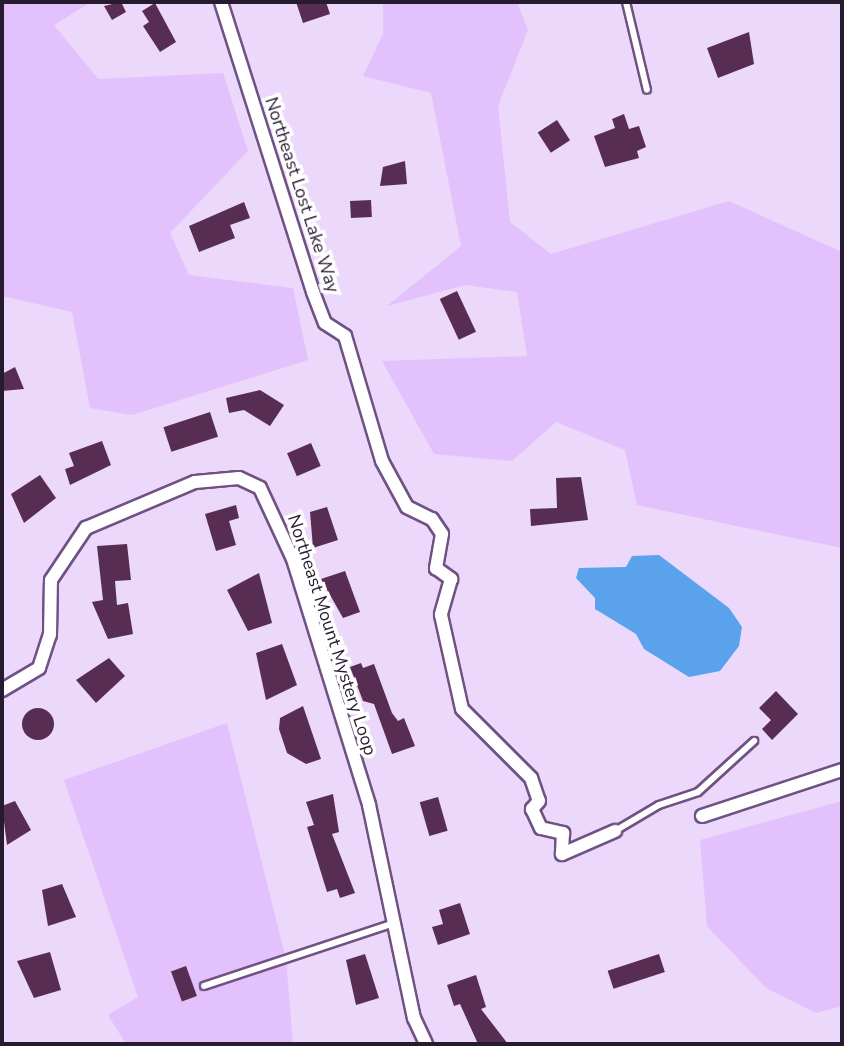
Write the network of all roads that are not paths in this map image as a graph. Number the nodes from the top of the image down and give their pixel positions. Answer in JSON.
{"nodes":[{"id":1,"x":221,"y":2,"type":"edge"},
{"id":2,"x":626,"y":2,"type":"edge"},
{"id":3,"x":647,"y":90,"type":"dead end"},
{"id":4,"x":2,"y":690,"type":"edge"},
{"id":5,"x":754,"y":741,"type":"dead end"},
{"id":6,"x":842,"y":770,"type":"edge"},
{"id":7,"x":702,"y":816,"type":"dead end"},
{"id":8,"x":615,"y":831,"type":"joint"},
{"id":9,"x":395,"y":923,"type":"junction"},
{"id":10,"x":204,"y":986,"type":"dead end"},
{"id":11,"x":426,"y":1044,"type":"edge"}],
"edges":[{"from":1,"to":8,"type":"street","name":"Northeast Lost Lake Way"},
{"from":2,"to":3,"type":"lane"},
{"from":4,"to":9,"type":"street","name":"Northeast Mount Mystery Loop"},
{"from":5,"to":8,"type":"lane"},
{"from":6,"to":7,"type":"street"},
{"from":9,"to":10,"type":"lane"},
{"from":9,"to":11,"type":"street","name":"Northeast Mount Mystery Loop"}]}
